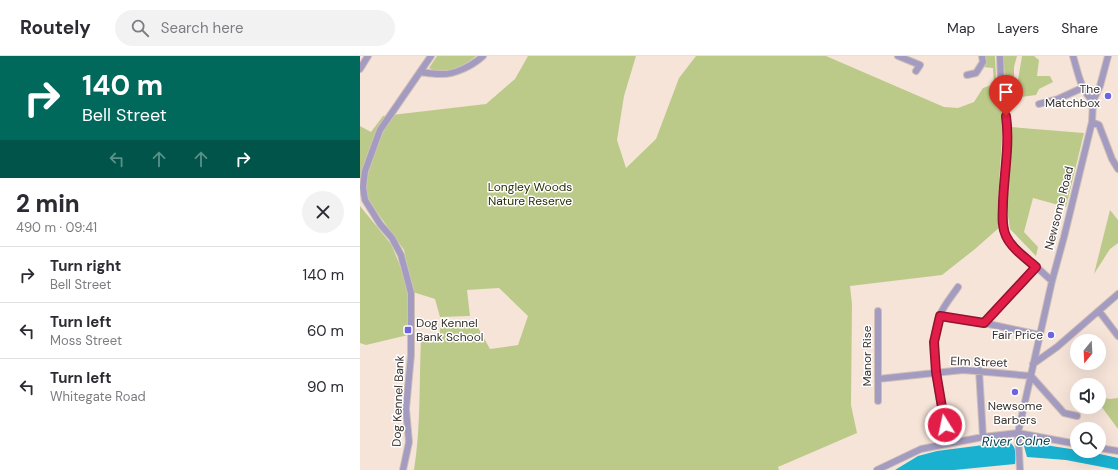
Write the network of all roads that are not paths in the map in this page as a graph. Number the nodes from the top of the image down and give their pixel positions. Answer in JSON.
{"nodes":[{"id":1,"x":368,"y":56,"type":"edge"},
{"id":2,"x":431,"y":56,"type":"edge"},
{"id":3,"x":482,"y":56,"type":"edge"},
{"id":4,"x":898,"y":56,"type":"edge"},
{"id":5,"x":982,"y":56,"type":"edge"},
{"id":6,"x":1000,"y":56,"type":"edge"},
{"id":7,"x":1073,"y":56,"type":"edge"},
{"id":8,"x":1108,"y":56,"type":"edge"},
{"id":9,"x":360,"y":69,"type":"edge"},
{"id":10,"x":916,"y":71,"type":"dead end"},
{"id":11,"x":421,"y":72,"type":"junction"},
{"id":12,"x":967,"y":75,"type":"dead end"},
{"id":13,"x":1082,"y":88,"type":"junction"},
{"id":14,"x":1093,"y":101,"type":"junction"},
{"id":15,"x":1039,"y":104,"type":"dead end"},
{"id":16,"x":1092,"y":122,"type":"junction"},
{"id":17,"x":1118,"y":169,"type":"edge"},
{"id":18,"x":363,"y":198,"type":"edge"},
{"id":19,"x":1036,"y":267,"type":"junction"},
{"id":20,"x":1052,"y":281,"type":"junction"},
{"id":21,"x":958,"y":287,"type":"dead end"},
{"id":22,"x":1118,"y":294,"type":"edge"},
{"id":23,"x":878,"y":311,"type":"dead end"},
{"id":24,"x":1099,"y":312,"type":"junction"},
{"id":25,"x":940,"y":316,"type":"junction"},
{"id":26,"x":984,"y":323,"type":"junction"},
{"id":27,"x":1040,"y":335,"type":"junction"},
{"id":28,"x":1118,"y":336,"type":"edge"},
{"id":29,"x":1033,"y":364,"type":"junction"},
{"id":30,"x":979,"y":370,"type":"junction"},
{"id":31,"x":936,"y":372,"type":"junction"},
{"id":32,"x":1031,"y":376,"type":"junction"},
{"id":33,"x":878,"y":379,"type":"junction"},
{"id":34,"x":878,"y":401,"type":"dead end"},
{"id":35,"x":1077,"y":416,"type":"dead end"},
{"id":36,"x":1019,"y":435,"type":"junction"},
{"id":37,"x":983,"y":437,"type":"junction"},
{"id":38,"x":948,"y":443,"type":"junction"},
{"id":39,"x":1070,"y":443,"type":"edge"},
{"id":40,"x":1106,"y":449,"type":"edge"},
{"id":41,"x":1118,"y":451,"type":"edge"},
{"id":42,"x":1020,"y":468,"type":"edge"},
{"id":43,"x":403,"y":470,"type":"edge"},
{"id":44,"x":877,"y":470,"type":"edge"}],
"edges":[{"from":1,"to":9,"type":"street"},
{"from":2,"to":11,"type":"street"},
{"from":3,"to":11,"type":"street"},
{"from":4,"to":10,"type":"street"},
{"from":5,"to":12,"type":"street"},
{"from":6,"to":19,"type":"street"},
{"from":7,"to":13,"type":"street"},
{"from":8,"to":14,"type":"street","name":"Newsome Road"},
{"from":11,"to":18,"type":"street"},
{"from":13,"to":14,"type":"street"},
{"from":13,"to":15,"type":"street"},
{"from":14,"to":16,"type":"street","name":"Newsome Road"},
{"from":16,"to":17,"type":"street"},
{"from":16,"to":20,"type":"street","name":"Newsome Road"},
{"from":18,"to":43,"type":"street","name":"Dog Kennel Bank"},
{"from":19,"to":20,"type":"street"},
{"from":19,"to":26,"type":"street"},
{"from":20,"to":27,"type":"street","name":"Newsome Road"},
{"from":21,"to":25,"type":"street"},
{"from":22,"to":24,"type":"street"},
{"from":23,"to":33,"type":"street","name":"Manor Rise"},
{"from":24,"to":28,"type":"street"},
{"from":24,"to":29,"type":"street"},
{"from":25,"to":26,"type":"street"},
{"from":25,"to":31,"type":"street"},
{"from":26,"to":27,"type":"street"},
{"from":27,"to":29,"type":"street","name":"Newsome Road"},
{"from":29,"to":32,"type":"street","name":"Newsome Road"},
{"from":30,"to":31,"type":"street","name":"Elm Street"},
{"from":30,"to":32,"type":"street","name":"Elm Street"},
{"from":30,"to":37,"type":"street"},
{"from":31,"to":33,"type":"street","name":"Elm Street"},
{"from":31,"to":38,"type":"street"},
{"from":32,"to":35,"type":"street"},
{"from":32,"to":36,"type":"street","name":"Newsome Road"},
{"from":33,"to":34,"type":"street","name":"Manor Rise"},
{"from":36,"to":37,"type":"street"},
{"from":36,"to":39,"type":"street"},
{"from":36,"to":42,"type":"street","name":"Newsome Road"},
{"from":37,"to":38,"type":"street"},
{"from":38,"to":44,"type":"street"},
{"from":40,"to":41,"type":"street"}]}
